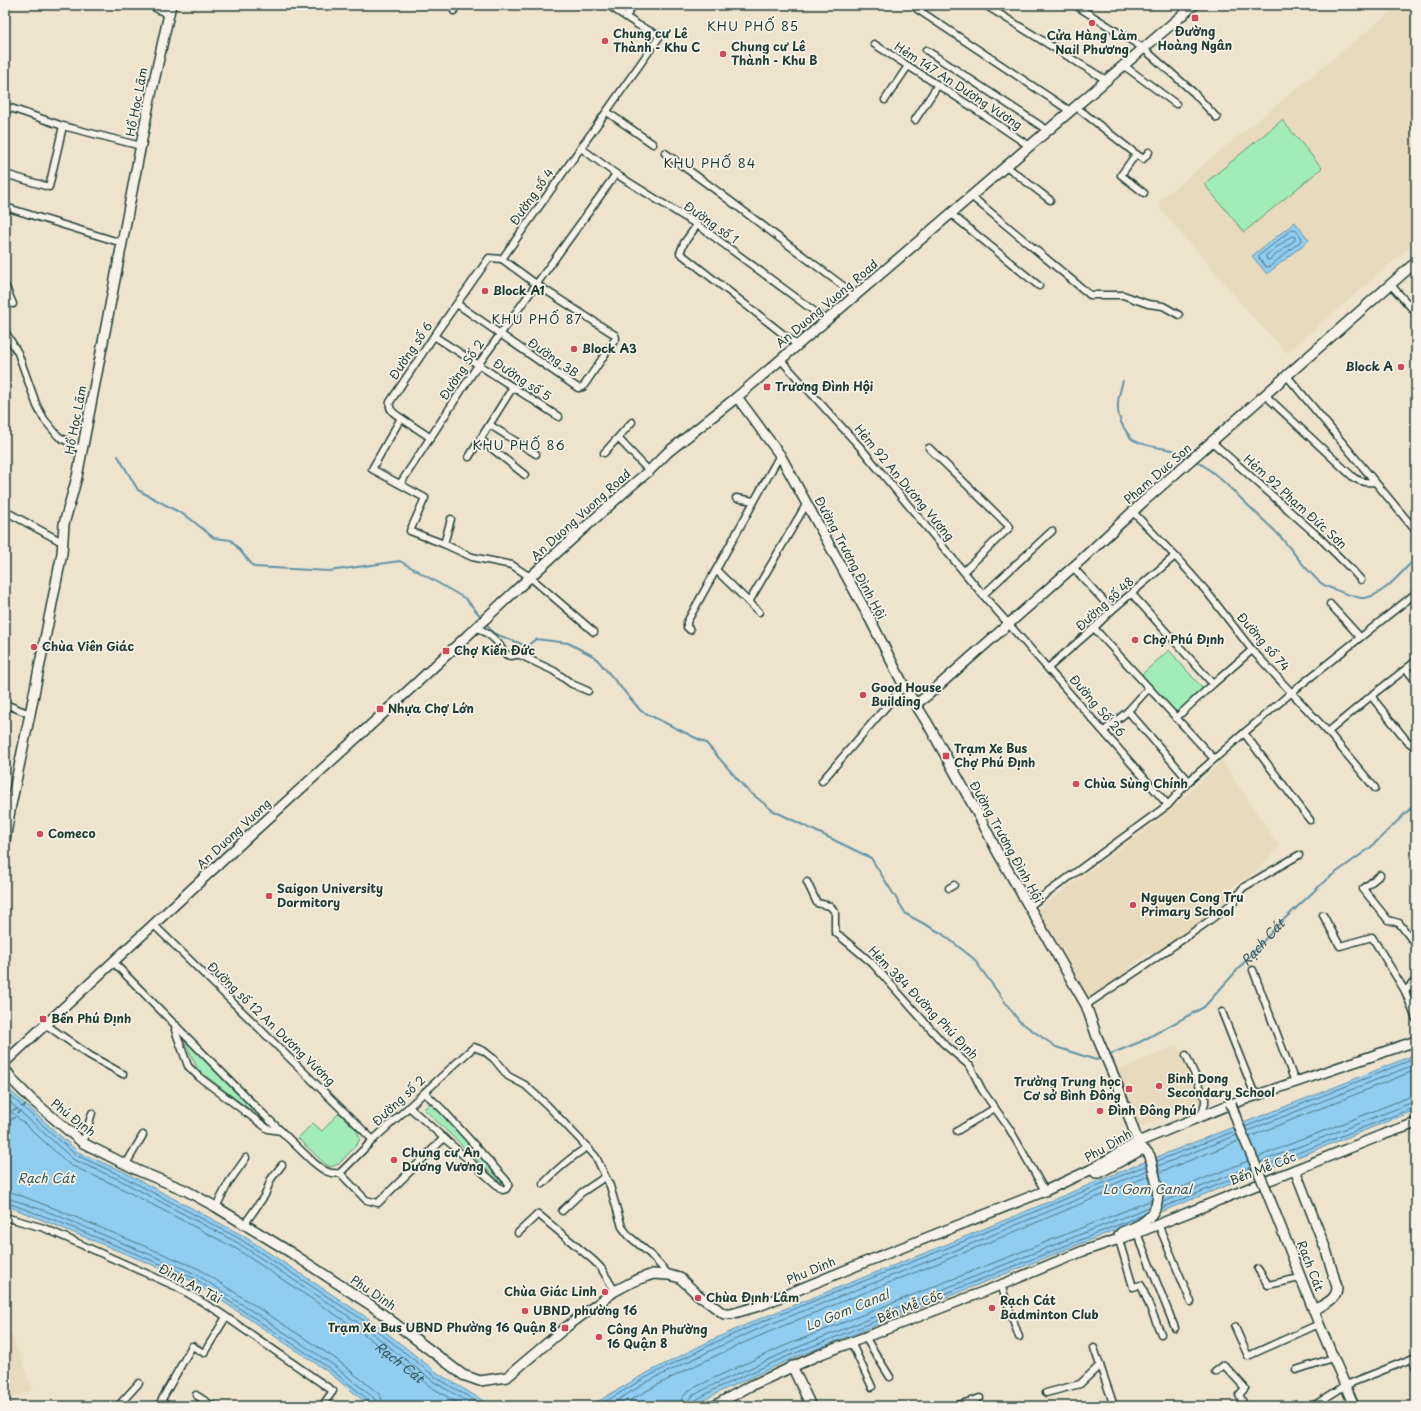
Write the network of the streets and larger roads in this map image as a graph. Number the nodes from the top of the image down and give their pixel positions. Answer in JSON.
{"nodes":[{"id":1,"x":150,"y":5,"type":"edge"},
{"id":2,"x":171,"y":5,"type":"edge"},
{"id":3,"x":608,"y":5,"type":"edge"},
{"id":4,"x":633,"y":5,"type":"edge"},
{"id":5,"x":985,"y":5,"type":"edge"},
{"id":6,"x":1076,"y":5,"type":"edge"},
{"id":7,"x":1194,"y":5,"type":"edge"},
{"id":8,"x":917,"y":9,"type":"dead end"},
{"id":9,"x":169,"y":15,"type":"junction"},
{"id":10,"x":626,"y":17,"type":"junction"},
{"id":11,"x":874,"y":44,"type":"dead end"},
{"id":12,"x":1143,"y":48,"type":"junction"},
{"id":13,"x":926,"y":50,"type":"dead end"},
{"id":14,"x":1123,"y":65,"type":"junction"},
{"id":15,"x":908,"y":66,"type":"junction"},
{"id":16,"x":1106,"y":80,"type":"junction"},
{"id":17,"x":938,"y":85,"type":"junction"},
{"id":18,"x":885,"y":100,"type":"dead end"},
{"id":19,"x":1176,"y":104,"type":"dead end"},
{"id":20,"x":5,"y":106,"type":"edge"},
{"id":21,"x":1073,"y":108,"type":"junction"},
{"id":22,"x":607,"y":112,"type":"junction"},
{"id":23,"x":1218,"y":118,"type":"dead end"},
{"id":24,"x":915,"y":120,"type":"dead end"},
{"id":25,"x":62,"y":126,"type":"junction"},
{"id":26,"x":1047,"y":130,"type":"junction"},
{"id":27,"x":653,"y":144,"type":"dead end"},
{"id":28,"x":141,"y":146,"type":"junction"},
{"id":29,"x":1029,"y":146,"type":"junction"},
{"id":30,"x":581,"y":148,"type":"junction"},
{"id":31,"x":1148,"y":152,"type":"dead end"},
{"id":32,"x":665,"y":154,"type":"dead end"},
{"id":33,"x":1136,"y":154,"type":"junction"},
{"id":34,"x":1006,"y":166,"type":"junction"},
{"id":35,"x":5,"y":174,"type":"edge"},
{"id":36,"x":616,"y":174,"type":"junction"},
{"id":37,"x":1144,"y":193,"type":"dead end"},
{"id":38,"x":971,"y":196,"type":"junction"},
{"id":39,"x":1050,"y":200,"type":"dead end"},
{"id":40,"x":5,"y":207,"type":"edge"},
{"id":41,"x":950,"y":213,"type":"junction"},
{"id":42,"x":697,"y":225,"type":"junction"},
{"id":43,"x":122,"y":243,"type":"junction"},
{"id":44,"x":502,"y":259,"type":"junction"},
{"id":45,"x":1416,"y":262,"type":"edge"},
{"id":46,"x":536,"y":284,"type":"junction"},
{"id":47,"x":5,"y":285,"type":"edge"},
{"id":48,"x":1391,"y":285,"type":"junction"},
{"id":49,"x":1039,"y":286,"type":"dead end"},
{"id":50,"x":855,"y":295,"type":"junction"},
{"id":51,"x":13,"y":304,"type":"dead end"},
{"id":52,"x":457,"y":304,"type":"junction"},
{"id":53,"x":1416,"y":313,"type":"edge"},
{"id":54,"x":1179,"y":315,"type":"dead end"},
{"id":55,"x":826,"y":320,"type":"junction"},
{"id":56,"x":5,"y":330,"type":"edge"},
{"id":57,"x":500,"y":334,"type":"junction"},
{"id":58,"x":434,"y":336,"type":"junction"},
{"id":59,"x":797,"y":345,"type":"junction"},
{"id":60,"x":780,"y":359,"type":"junction"},
{"id":61,"x":478,"y":365,"type":"junction"},
{"id":62,"x":1287,"y":376,"type":"junction"},
{"id":63,"x":513,"y":388,"type":"junction"},
{"id":64,"x":1265,"y":395,"type":"junction"},
{"id":65,"x":737,"y":397,"type":"junction"},
{"id":66,"x":559,"y":417,"type":"dead end"},
{"id":67,"x":401,"y":418,"type":"junction"},
{"id":68,"x":632,"y":422,"type":"dead end"},
{"id":69,"x":490,"y":425,"type":"junction"},
{"id":70,"x":431,"y":438,"type":"junction"},
{"id":71,"x":618,"y":438,"type":"junction"},
{"id":72,"x":480,"y":439,"type":"junction"},
{"id":73,"x":1212,"y":442,"type":"junction"},
{"id":74,"x":929,"y":448,"type":"dead end"},
{"id":75,"x":82,"y":450,"type":"junction"},
{"id":76,"x":604,"y":453,"type":"dead end"},
{"id":77,"x":536,"y":454,"type":"dead end"},
{"id":78,"x":780,"y":455,"type":"junction"},
{"id":79,"x":469,"y":457,"type":"dead end"},
{"id":80,"x":649,"y":471,"type":"junction"},
{"id":81,"x":525,"y":475,"type":"dead end"},
{"id":82,"x":1376,"y":482,"type":"junction"},
{"id":83,"x":400,"y":484,"type":"junction"},
{"id":84,"x":736,"y":498,"type":"dead end"},
{"id":85,"x":754,"y":501,"type":"junction"},
{"id":86,"x":807,"y":503,"type":"junction"},
{"id":87,"x":5,"y":511,"type":"edge"},
{"id":88,"x":1133,"y":512,"type":"junction"},
{"id":89,"x":452,"y":519,"type":"dead end"},
{"id":90,"x":1416,"y":530,"type":"edge"},
{"id":91,"x":1052,"y":531,"type":"dead end"},
{"id":92,"x":62,"y":542,"type":"junction"},
{"id":93,"x":444,"y":544,"type":"junction"},
{"id":94,"x":1175,"y":556,"type":"junction"},
{"id":95,"x":1072,"y":566,"type":"junction"},
{"id":96,"x":716,"y":570,"type":"junction"},
{"id":97,"x":964,"y":571,"type":"junction"},
{"id":98,"x":530,"y":577,"type":"junction"},
{"id":99,"x":1361,"y":580,"type":"dead end"},
{"id":100,"x":1416,"y":593,"type":"edge"},
{"id":101,"x":1132,"y":594,"type":"junction"},
{"id":102,"x":984,"y":595,"type":"junction"},
{"id":103,"x":749,"y":602,"type":"junction"},
{"id":104,"x":1330,"y":604,"type":"dead end"},
{"id":105,"x":1112,"y":610,"type":"junction"},
{"id":106,"x":759,"y":612,"type":"dead end"},
{"id":107,"x":1008,"y":623,"type":"junction"},
{"id":108,"x":478,"y":626,"type":"junction"},
{"id":109,"x":1094,"y":628,"type":"junction"},
{"id":110,"x":690,"y":630,"type":"dead end"},
{"id":111,"x":594,"y":632,"type":"dead end"},
{"id":112,"x":1360,"y":637,"type":"junction"},
{"id":113,"x":1252,"y":650,"type":"junction"},
{"id":114,"x":1416,"y":661,"type":"edge"},
{"id":115,"x":1048,"y":668,"type":"junction"},
{"id":116,"x":1406,"y":669,"type":"junction"},
{"id":117,"x":1416,"y":681,"type":"edge"},
{"id":118,"x":1213,"y":684,"type":"junction"},
{"id":119,"x":904,"y":686,"type":"junction"},
{"id":120,"x":1148,"y":689,"type":"junction"},
{"id":121,"x":588,"y":691,"type":"dead end"},
{"id":122,"x":1292,"y":692,"type":"junction"},
{"id":123,"x":1371,"y":696,"type":"junction"},
{"id":124,"x":5,"y":704,"type":"edge"},
{"id":125,"x":916,"y":704,"type":"junction"},
{"id":126,"x":1128,"y":711,"type":"junction"},
{"id":127,"x":30,"y":714,"type":"junction"},
{"id":128,"x":1176,"y":718,"type":"junction"},
{"id":129,"x":1104,"y":731,"type":"junction"},
{"id":130,"x":1328,"y":732,"type":"junction"},
{"id":131,"x":1244,"y":733,"type":"junction"},
{"id":132,"x":1416,"y":748,"type":"edge"},
{"id":133,"x":1214,"y":759,"type":"junction"},
{"id":134,"x":822,"y":781,"type":"dead end"},
{"id":135,"x":1189,"y":782,"type":"junction"},
{"id":136,"x":1375,"y":788,"type":"dead end"},
{"id":137,"x":1168,"y":805,"type":"junction"},
{"id":138,"x":1310,"y":820,"type":"dead end"},
{"id":139,"x":5,"y":840,"type":"edge"},
{"id":140,"x":1299,"y":854,"type":"dead end"},
{"id":141,"x":1380,"y":875,"type":"dead end"},
{"id":142,"x":807,"y":882,"type":"dead end"},
{"id":143,"x":1028,"y":907,"type":"junction"},
{"id":144,"x":1323,"y":915,"type":"dead end"},
{"id":145,"x":153,"y":924,"type":"junction"},
{"id":146,"x":1416,"y":945,"type":"edge"},
{"id":147,"x":112,"y":962,"type":"junction"},
{"id":148,"x":1253,"y":970,"type":"dead end"},
{"id":149,"x":1416,"y":980,"type":"edge"},
{"id":150,"x":1405,"y":991,"type":"junction"},
{"id":151,"x":1086,"y":1004,"type":"junction"},
{"id":152,"x":1222,"y":1012,"type":"dead end"},
{"id":153,"x":1416,"y":1020,"type":"edge"},
{"id":154,"x":45,"y":1024,"type":"junction"},
{"id":155,"x":176,"y":1025,"type":"junction"},
{"id":156,"x":1416,"y":1041,"type":"edge"},
{"id":157,"x":1186,"y":1055,"type":"dead end"},
{"id":158,"x":5,"y":1062,"type":"edge"},
{"id":159,"x":5,"y":1068,"type":"edge"},
{"id":160,"x":123,"y":1074,"type":"dead end"},
{"id":161,"x":1295,"y":1082,"type":"junction"},
{"id":162,"x":425,"y":1093,"type":"junction"},
{"id":163,"x":1255,"y":1095,"type":"junction"},
{"id":164,"x":1231,"y":1104,"type":"junction"},
{"id":165,"x":410,"y":1107,"type":"junction"},
{"id":166,"x":995,"y":1108,"type":"junction"},
{"id":167,"x":92,"y":1113,"type":"dead end"},
{"id":168,"x":1201,"y":1116,"type":"junction"},
{"id":169,"x":1416,"y":1123,"type":"edge"},
{"id":170,"x":281,"y":1131,"type":"junction"},
{"id":171,"x":957,"y":1131,"type":"dead end"},
{"id":172,"x":143,"y":1135,"type":"dead end"},
{"id":173,"x":444,"y":1138,"type":"junction"},
{"id":174,"x":373,"y":1140,"type":"junction"},
{"id":175,"x":1138,"y":1142,"type":"junction"},
{"id":176,"x":82,"y":1143,"type":"junction"},
{"id":177,"x":587,"y":1147,"type":"junction"},
{"id":178,"x":246,"y":1158,"type":"dead end"},
{"id":179,"x":126,"y":1164,"type":"junction"},
{"id":180,"x":282,"y":1164,"type":"dead end"},
{"id":181,"x":1092,"y":1169,"type":"junction"},
{"id":182,"x":1295,"y":1170,"type":"junction"},
{"id":183,"x":340,"y":1173,"type":"junction"},
{"id":184,"x":605,"y":1177,"type":"junction"},
{"id":185,"x":543,"y":1184,"type":"dead end"},
{"id":186,"x":1045,"y":1191,"type":"junction"},
{"id":187,"x":216,"y":1207,"type":"junction"},
{"id":188,"x":562,"y":1211,"type":"dead end"},
{"id":189,"x":5,"y":1217,"type":"edge"},
{"id":190,"x":1158,"y":1224,"type":"junction"},
{"id":191,"x":244,"y":1225,"type":"junction"},
{"id":192,"x":1135,"y":1230,"type":"junction"},
{"id":193,"x":518,"y":1233,"type":"dead end"},
{"id":194,"x":1119,"y":1240,"type":"junction"},
{"id":195,"x":1258,"y":1269,"type":"dead end"},
{"id":196,"x":669,"y":1275,"type":"junction"},
{"id":197,"x":1300,"y":1278,"type":"junction"},
{"id":198,"x":1001,"y":1285,"type":"junction"},
{"id":199,"x":615,"y":1291,"type":"junction"},
{"id":200,"x":1191,"y":1302,"type":"dead end"},
{"id":201,"x":1314,"y":1310,"type":"junction"},
{"id":202,"x":226,"y":1317,"type":"junction"},
{"id":203,"x":1319,"y":1324,"type":"junction"},
{"id":204,"x":1235,"y":1327,"type":"dead end"},
{"id":205,"x":1175,"y":1328,"type":"dead end"},
{"id":206,"x":1160,"y":1334,"type":"dead end"},
{"id":207,"x":865,"y":1337,"type":"junction"},
{"id":208,"x":1019,"y":1337,"type":"dead end"},
{"id":209,"x":851,"y":1342,"type":"junction"},
{"id":210,"x":1094,"y":1348,"type":"dead end"},
{"id":211,"x":1333,"y":1358,"type":"junction"},
{"id":212,"x":1414,"y":1358,"type":"edge"},
{"id":213,"x":1100,"y":1365,"type":"junction"},
{"id":214,"x":792,"y":1366,"type":"junction"},
{"id":215,"x":1416,"y":1368,"type":"edge"},
{"id":216,"x":1296,"y":1370,"type":"dead end"},
{"id":217,"x":1215,"y":1372,"type":"dead end"},
{"id":218,"x":890,"y":1377,"type":"dead end"},
{"id":219,"x":139,"y":1383,"type":"dead end"},
{"id":220,"x":1346,"y":1385,"type":"junction"},
{"id":221,"x":872,"y":1387,"type":"dead end"},
{"id":222,"x":1046,"y":1393,"type":"dead end"},
{"id":223,"x":196,"y":1396,"type":"dead end"},
{"id":224,"x":980,"y":1398,"type":"dead end"},
{"id":225,"x":720,"y":1405,"type":"edge"},
{"id":226,"x":118,"y":1406,"type":"edge"},
{"id":227,"x":168,"y":1406,"type":"edge"},
{"id":228,"x":212,"y":1406,"type":"edge"},
{"id":229,"x":322,"y":1406,"type":"edge"},
{"id":230,"x":811,"y":1406,"type":"edge"},
{"id":231,"x":955,"y":1406,"type":"edge"},
{"id":232,"x":1114,"y":1406,"type":"edge"},
{"id":233,"x":1240,"y":1406,"type":"edge"},
{"id":234,"x":1314,"y":1406,"type":"edge"},
{"id":235,"x":1354,"y":1406,"type":"edge"}],
"edges":[{"from":1,"to":9,"type":"street"},
{"from":2,"to":9,"type":"street","name":"Hồ Học Lãm"},
{"from":3,"to":10,"type":"street"},
{"from":4,"to":10,"type":"street"},
{"from":5,"to":16,"type":"street"},
{"from":6,"to":12,"type":"street"},
{"from":7,"to":12,"type":"street","name":"An Duong Vuong Road"},
{"from":8,"to":21,"type":"street"},
{"from":9,"to":28,"type":"street","name":"Hồ Học Lãm"},
{"from":10,"to":22,"type":"street","name":"Đường số 4"},
{"from":11,"to":15,"type":"street","name":"Hẻm 147 An Dương Vương"},
{"from":12,"to":14,"type":"street","name":"An Duong Vuong Road"},
{"from":12,"to":23,"type":"street"},
{"from":13,"to":26,"type":"street"},
{"from":14,"to":16,"type":"street","name":"An Duong Vuong Road"},
{"from":14,"to":19,"type":"street"},
{"from":15,"to":17,"type":"street","name":"Hẻm 147 An Dương Vương"},
{"from":15,"to":18,"type":"street"},
{"from":16,"to":21,"type":"street","name":"An Duong Vuong Road"},
{"from":17,"to":24,"type":"street"},
{"from":17,"to":29,"type":"street","name":"Hẻm 147 An Dương Vương"},
{"from":20,"to":25,"type":"street"},
{"from":21,"to":26,"type":"street","name":"An Duong Vuong Road"},
{"from":21,"to":33,"type":"street"},
{"from":22,"to":27,"type":"street"},
{"from":22,"to":30,"type":"street","name":"Đường số 4"},
{"from":25,"to":28,"type":"street"},
{"from":25,"to":35,"type":"street"},
{"from":26,"to":29,"type":"street","name":"An Duong Vuong Road"},
{"from":28,"to":43,"type":"street","name":"Hồ Học Lãm"},
{"from":29,"to":34,"type":"street","name":"An Duong Vuong Road"},
{"from":30,"to":36,"type":"street","name":"Đường số 1"},
{"from":30,"to":44,"type":"street","name":"Đường số 4"},
{"from":31,"to":33,"type":"street"},
{"from":32,"to":50,"type":"street"},
{"from":33,"to":37,"type":"street"},
{"from":34,"to":38,"type":"street","name":"An Duong Vuong Road"},
{"from":34,"to":39,"type":"street"},
{"from":36,"to":42,"type":"street","name":"Đường số 1"},
{"from":36,"to":46,"type":"street","name":"Đường Số 2"},
{"from":38,"to":41,"type":"street","name":"An Duong Vuong Road"},
{"from":38,"to":54,"type":"street"},
{"from":40,"to":43,"type":"street"},
{"from":41,"to":49,"type":"street"},
{"from":41,"to":50,"type":"street","name":"An Duong Vuong Road"},
{"from":42,"to":55,"type":"street","name":"Đường số 1"},
{"from":42,"to":59,"type":"street"},
{"from":43,"to":75,"type":"street","name":"Hồ Học Lãm"},
{"from":44,"to":46,"type":"street"},
{"from":44,"to":52,"type":"street","name":"Đường số 6"},
{"from":45,"to":48,"type":"street","name":"Pham Duc Son"},
{"from":46,"to":57,"type":"street","name":"Đường Số 2"},
{"from":46,"to":57,"type":"street","name":"Đường 3B"},
{"from":47,"to":51,"type":"street"},
{"from":48,"to":53,"type":"street"},
{"from":48,"to":62,"type":"street","name":"Pham Duc Son"},
{"from":50,"to":55,"type":"street","name":"An Duong Vuong Road"},
{"from":52,"to":57,"type":"street","name":"Đường 3B"},
{"from":52,"to":58,"type":"street","name":"Đường số 6"},
{"from":55,"to":59,"type":"street","name":"An Duong Vuong Road"},
{"from":56,"to":75,"type":"street"},
{"from":57,"to":61,"type":"street","name":"Đường Số 2"},
{"from":58,"to":61,"type":"street","name":"Đường số 5"},
{"from":58,"to":67,"type":"street","name":"Đường số 6"},
{"from":59,"to":60,"type":"street","name":"An Duong Vuong Road"},
{"from":60,"to":65,"type":"street","name":"An Duong Vuong Road"},
{"from":60,"to":97,"type":"street","name":"Hẻm 92 An Dương Vương"},
{"from":61,"to":63,"type":"street","name":"Đường số 5"},
{"from":61,"to":70,"type":"street","name":"Đường Số 2"},
{"from":62,"to":64,"type":"street","name":"Pham Duc Son"},
{"from":62,"to":82,"type":"street"},
{"from":63,"to":66,"type":"street","name":"Đường số 5"},
{"from":63,"to":69,"type":"street"},
{"from":64,"to":73,"type":"street","name":"Pham Duc Son"},
{"from":64,"to":82,"type":"street"},
{"from":65,"to":78,"type":"street","name":"Đường Trương Đình Hội"},
{"from":65,"to":80,"type":"street","name":"An Duong Vuong Road"},
{"from":67,"to":70,"type":"street"},
{"from":67,"to":83,"type":"street"},
{"from":68,"to":71,"type":"street"},
{"from":69,"to":72,"type":"street"},
{"from":69,"to":77,"type":"street"},
{"from":70,"to":83,"type":"street","name":"Đường Số 2"},
{"from":71,"to":76,"type":"street"},
{"from":71,"to":80,"type":"street"},
{"from":72,"to":79,"type":"street"},
{"from":72,"to":81,"type":"street"},
{"from":73,"to":88,"type":"street","name":"Pham Duc Son"},
{"from":73,"to":99,"type":"street","name":"Hẻm 92 Phạm Đức Sơn"},
{"from":74,"to":97,"type":"street"},
{"from":75,"to":92,"type":"street","name":"Hồ Học Lãm"},
{"from":78,"to":85,"type":"street"},
{"from":78,"to":86,"type":"street","name":"Đường Trương Đình Hội"},
{"from":80,"to":98,"type":"street","name":"An Duong Vuong Road"},
{"from":82,"to":90,"type":"street"},
{"from":83,"to":93,"type":"street"},
{"from":84,"to":85,"type":"street"},
{"from":85,"to":96,"type":"street"},
{"from":86,"to":103,"type":"street"},
{"from":86,"to":119,"type":"street","name":"Đường Trương Đình Hội"},
{"from":87,"to":92,"type":"street"},
{"from":88,"to":94,"type":"street","name":"Đường số 74"},
{"from":88,"to":95,"type":"street","name":"Pham Duc Son"},
{"from":89,"to":93,"type":"street"},
{"from":91,"to":102,"type":"street"},
{"from":92,"to":127,"type":"street","name":"Hồ Học Lãm"},
{"from":93,"to":98,"type":"street"},
{"from":94,"to":101,"type":"street","name":"Đường số 48"},
{"from":94,"to":113,"type":"street","name":"Đường số 74"},
{"from":95,"to":105,"type":"street","name":"Đường số 48"},
{"from":95,"to":107,"type":"street","name":"Pham Duc Son"},
{"from":96,"to":103,"type":"street"},
{"from":96,"to":110,"type":"street"},
{"from":97,"to":102,"type":"street","name":"Hẻm 92 An Dương Vương"},
{"from":98,"to":108,"type":"street","name":"An Duong Vuong Road"},
{"from":98,"to":111,"type":"street"},
{"from":100,"to":112,"type":"street"},
{"from":101,"to":105,"type":"street","name":"Đường số 48"},
{"from":101,"to":118,"type":"street"},
{"from":102,"to":107,"type":"street","name":"Hẻm 92 An Dương Vương"},
{"from":103,"to":106,"type":"street"},
{"from":104,"to":112,"type":"street"},
{"from":105,"to":109,"type":"street","name":"Đường số 48"},
{"from":107,"to":115,"type":"street","name":"Đường Số 26"},
{"from":107,"to":125,"type":"street","name":"Pham Duc Son"},
{"from":108,"to":121,"type":"street"},
{"from":108,"to":145,"type":"street","name":"An Duong Vuong"},
{"from":109,"to":115,"type":"street","name":"Đường số 48"},
{"from":109,"to":120,"type":"street"},
{"from":112,"to":122,"type":"street"},
{"from":113,"to":118,"type":"street"},
{"from":113,"to":122,"type":"street","name":"Đường số 74"},
{"from":114,"to":116,"type":"street"},
{"from":115,"to":129,"type":"street","name":"Đường Số 26"},
{"from":116,"to":117,"type":"street"},
{"from":116,"to":123,"type":"street"},
{"from":118,"to":128,"type":"street"},
{"from":119,"to":125,"type":"street","name":"Đường Trương Đình Hội"},
{"from":119,"to":134,"type":"street"},
{"from":120,"to":126,"type":"street"},
{"from":120,"to":128,"type":"street"},
{"from":122,"to":130,"type":"street","name":"Đường số 74"},
{"from":122,"to":131,"type":"street"},
{"from":123,"to":130,"type":"street"},
{"from":123,"to":132,"type":"street"},
{"from":124,"to":127,"type":"street"},
{"from":125,"to":143,"type":"street","name":"Đường Trương Đình Hội"},
{"from":126,"to":129,"type":"street"},
{"from":126,"to":135,"type":"street"},
{"from":127,"to":139,"type":"street","name":"Hồ Học Lãm"},
{"from":128,"to":133,"type":"street"},
{"from":129,"to":137,"type":"street","name":"Đường Số 26"},
{"from":130,"to":136,"type":"street","name":"Đường số 74"},
{"from":131,"to":133,"type":"street"},
{"from":131,"to":138,"type":"street"},
{"from":133,"to":135,"type":"street"},
{"from":135,"to":137,"type":"street"},
{"from":137,"to":143,"type":"street"},
{"from":140,"to":151,"type":"street"},
{"from":141,"to":146,"type":"street"},
{"from":142,"to":166,"type":"street","name":"Hẻm 384 Đường Phú Định"},
{"from":143,"to":151,"type":"street","name":"Đường Trương Đình Hội"},
{"from":144,"to":150,"type":"street"},
{"from":145,"to":147,"type":"street","name":"An Duong Vuong"},
{"from":145,"to":174,"type":"street","name":"Đường số 12 An Dương Vương"},
{"from":147,"to":154,"type":"street","name":"An Duong Vuong"},
{"from":147,"to":155,"type":"street"},
{"from":148,"to":161,"type":"street"},
{"from":149,"to":150,"type":"street"},
{"from":150,"to":153,"type":"street"},
{"from":151,"to":175,"type":"street","name":"Đường Trương Đình Hội"},
{"from":152,"to":163,"type":"street"},
{"from":154,"to":158,"type":"street","name":"An Duong Vuong"},
{"from":154,"to":160,"type":"street"},
{"from":155,"to":170,"type":"street"},
{"from":155,"to":170,"type":"street"},
{"from":156,"to":161,"type":"street","name":"Phu Dinh"},
{"from":157,"to":168,"type":"street"},
{"from":159,"to":176,"type":"street","name":"Phú Định"},
{"from":161,"to":163,"type":"street","name":"Phu Dinh"},
{"from":162,"to":165,"type":"street","name":"Đường số 2"},
{"from":162,"to":173,"type":"street"},
{"from":162,"to":177,"type":"street","name":"Đường số 2"},
{"from":163,"to":164,"type":"street","name":"Phu Dinh"},
{"from":164,"to":168,"type":"street","name":"Phu Dinh"},
{"from":164,"to":197,"type":"street","name":"Rạch Cát","bridge":true},
{"from":165,"to":173,"type":"street"},
{"from":165,"to":174,"type":"street","name":"Đường số 2"},
{"from":166,"to":171,"type":"street"},
{"from":166,"to":186,"type":"street","name":"Hẻm 384 Đường Phú Định"},
{"from":167,"to":176,"type":"street"},
{"from":168,"to":175,"type":"street","name":"Phu Dinh"},
{"from":169,"to":182,"type":"street","name":"Bến Mễ Cốc"},
{"from":170,"to":183,"type":"street"},
{"from":172,"to":179,"type":"street"},
{"from":173,"to":183,"type":"street"},
{"from":174,"to":183,"type":"street","name":"Đường số 2"},
{"from":175,"to":181,"type":"street","name":"Phu Dinh"},
{"from":176,"to":179,"type":"street","name":"Phú Định"},
{"from":177,"to":184,"type":"street"},
{"from":177,"to":185,"type":"street"},
{"from":178,"to":187,"type":"street"},
{"from":179,"to":187,"type":"street","name":"Phú Định"},
{"from":180,"to":191,"type":"street"},
{"from":181,"to":186,"type":"street","name":"Phu Dinh"},
{"from":181,"to":192,"type":"street"},
{"from":182,"to":190,"type":"street","name":"Bến Mễ Cốc"},
{"from":182,"to":201,"type":"street","name":"Rạch Cát"},
{"from":184,"to":188,"type":"street"},
{"from":184,"to":196,"type":"street"},
{"from":186,"to":196,"type":"street","name":"Phu Dinh"},
{"from":187,"to":191,"type":"street","name":"Phu Dinh"},
{"from":189,"to":202,"type":"street","name":"Đình An Tài"},
{"from":190,"to":192,"type":"street","name":"Bến Mễ Cốc"},
{"from":190,"to":200,"type":"street"},
{"from":191,"to":199,"type":"street","name":"Phu Dinh"},
{"from":192,"to":194,"type":"street","name":"Bến Mễ Cốc"},
{"from":192,"to":205,"type":"street"},
{"from":193,"to":199,"type":"street"},
{"from":194,"to":198,"type":"street","name":"Bến Mễ Cốc"},
{"from":194,"to":206,"type":"street"},
{"from":195,"to":197,"type":"street"},
{"from":196,"to":199,"type":"street","name":"Phu Dinh"},
{"from":197,"to":201,"type":"street","name":"Rạch Cát"},
{"from":198,"to":207,"type":"street","name":"Bến Mễ Cốc"},
{"from":198,"to":208,"type":"street"},
{"from":201,"to":203,"type":"street","name":"Rạch Cát"},
{"from":202,"to":227,"type":"street"},
{"from":202,"to":229,"type":"street","name":"Đình An Tài"},
{"from":203,"to":204,"type":"street"},
{"from":203,"to":211,"type":"street","name":"Rạch Cát"},
{"from":207,"to":209,"type":"street","name":"Bến Mễ Cốc"},
{"from":207,"to":218,"type":"street"},
{"from":209,"to":214,"type":"street","name":"Bến Mễ Cốc"},
{"from":209,"to":221,"type":"street"},
{"from":210,"to":213,"type":"street"},
{"from":211,"to":216,"type":"street"},
{"from":211,"to":220,"type":"street","name":"Rạch Cát"},
{"from":212,"to":215,"type":"street"},
{"from":212,"to":220,"type":"street"},
{"from":213,"to":222,"type":"street"},
{"from":213,"to":232,"type":"street"},
{"from":214,"to":225,"type":"street","name":"Bến Mễ Cốc"},
{"from":214,"to":230,"type":"street"},
{"from":217,"to":233,"type":"street"},
{"from":219,"to":226,"type":"street"},
{"from":220,"to":234,"type":"street"},
{"from":220,"to":235,"type":"street","name":"Rạch Cát"},
{"from":223,"to":228,"type":"street"},
{"from":224,"to":231,"type":"street"}]}
